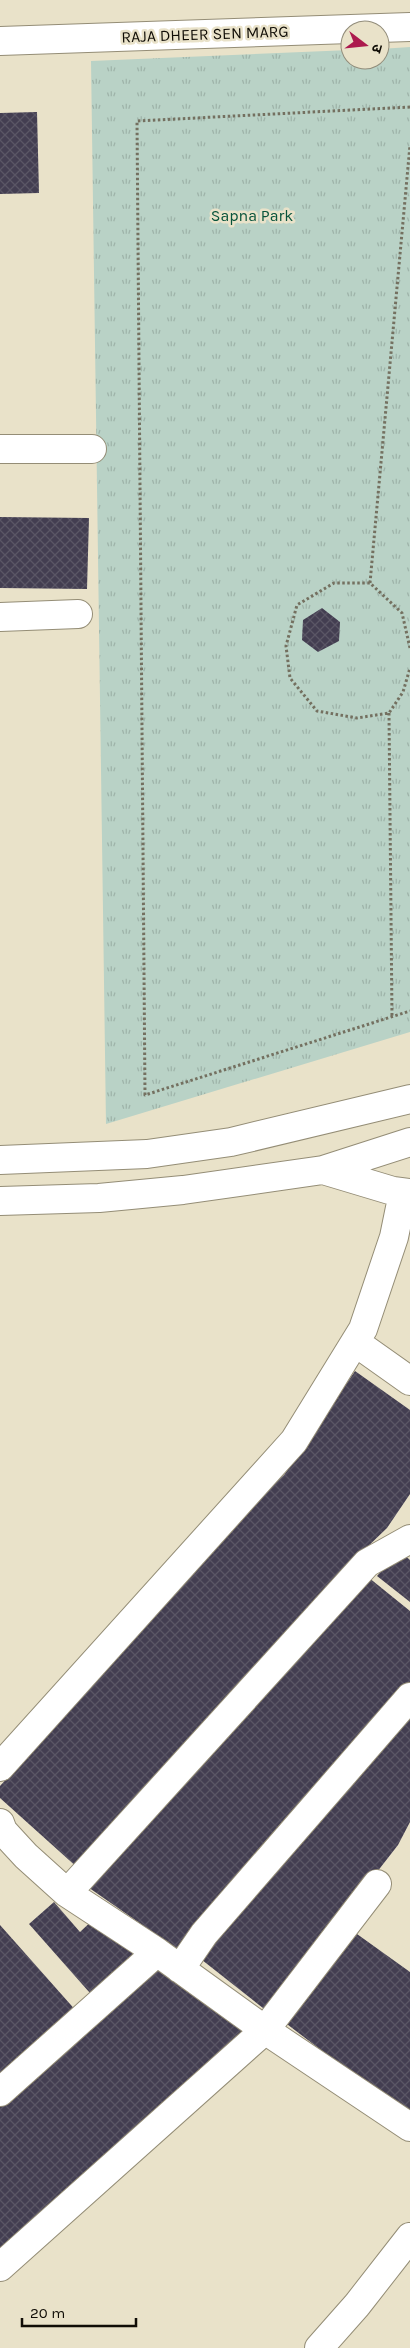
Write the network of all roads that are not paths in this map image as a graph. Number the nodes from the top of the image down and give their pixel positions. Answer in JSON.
{"nodes":[{"id":1,"x":410,"y":27,"type":"edge"},
{"id":2,"x":0,"y":42,"type":"edge"},
{"id":3,"x":0,"y":449,"type":"edge"},
{"id":4,"x":92,"y":449,"type":"dead end"},
{"id":5,"x":78,"y":614,"type":"dead end"},
{"id":6,"x":0,"y":617,"type":"edge"},
{"id":7,"x":410,"y":1099,"type":"edge"},
{"id":8,"x":410,"y":1142,"type":"edge"},
{"id":9,"x":0,"y":1160,"type":"edge"},
{"id":10,"x":323,"y":1170,"type":"junction"},
{"id":11,"x":406,"y":1193,"type":"edge"},
{"id":12,"x":0,"y":1201,"type":"edge"},
{"id":13,"x":355,"y":1342,"type":"junction"},
{"id":14,"x":410,"y":1381,"type":"edge"},
{"id":15,"x":410,"y":1539,"type":"edge"},
{"id":16,"x":410,"y":1697,"type":"edge"},
{"id":17,"x":0,"y":1767,"type":"edge"},
{"id":18,"x":0,"y":1823,"type":"edge"},
{"id":19,"x":377,"y":1884,"type":"dead end"},
{"id":20,"x":67,"y":1893,"type":"junction"},
{"id":21,"x":157,"y":1952,"type":"junction"},
{"id":22,"x":180,"y":1969,"type":"junction"},
{"id":23,"x":265,"y":2030,"type":"junction"},
{"id":24,"x":0,"y":2092,"type":"edge"},
{"id":25,"x":410,"y":2126,"type":"edge"},
{"id":26,"x":410,"y":2237,"type":"edge"},
{"id":27,"x":0,"y":2267,"type":"edge"},
{"id":28,"x":319,"y":2348,"type":"edge"}],
"edges":[{"from":1,"to":2,"type":"street","name":"RAJA DHEER SEN MARG"},
{"from":3,"to":4,"type":"street"},
{"from":5,"to":6,"type":"street"},
{"from":7,"to":9,"type":"street"},
{"from":8,"to":10,"type":"street"},
{"from":10,"to":11,"type":"street"},
{"from":10,"to":12,"type":"street"},
{"from":11,"to":13,"type":"street"},
{"from":13,"to":14,"type":"street"},
{"from":13,"to":17,"type":"street"},
{"from":15,"to":20,"type":"street"},
{"from":16,"to":22,"type":"street"},
{"from":18,"to":20,"type":"street"},
{"from":19,"to":23,"type":"street"},
{"from":20,"to":21,"type":"street"},
{"from":21,"to":22,"type":"street"},
{"from":21,"to":24,"type":"street"},
{"from":22,"to":23,"type":"street"},
{"from":23,"to":25,"type":"street"},
{"from":23,"to":27,"type":"street"},
{"from":26,"to":28,"type":"street"}]}
